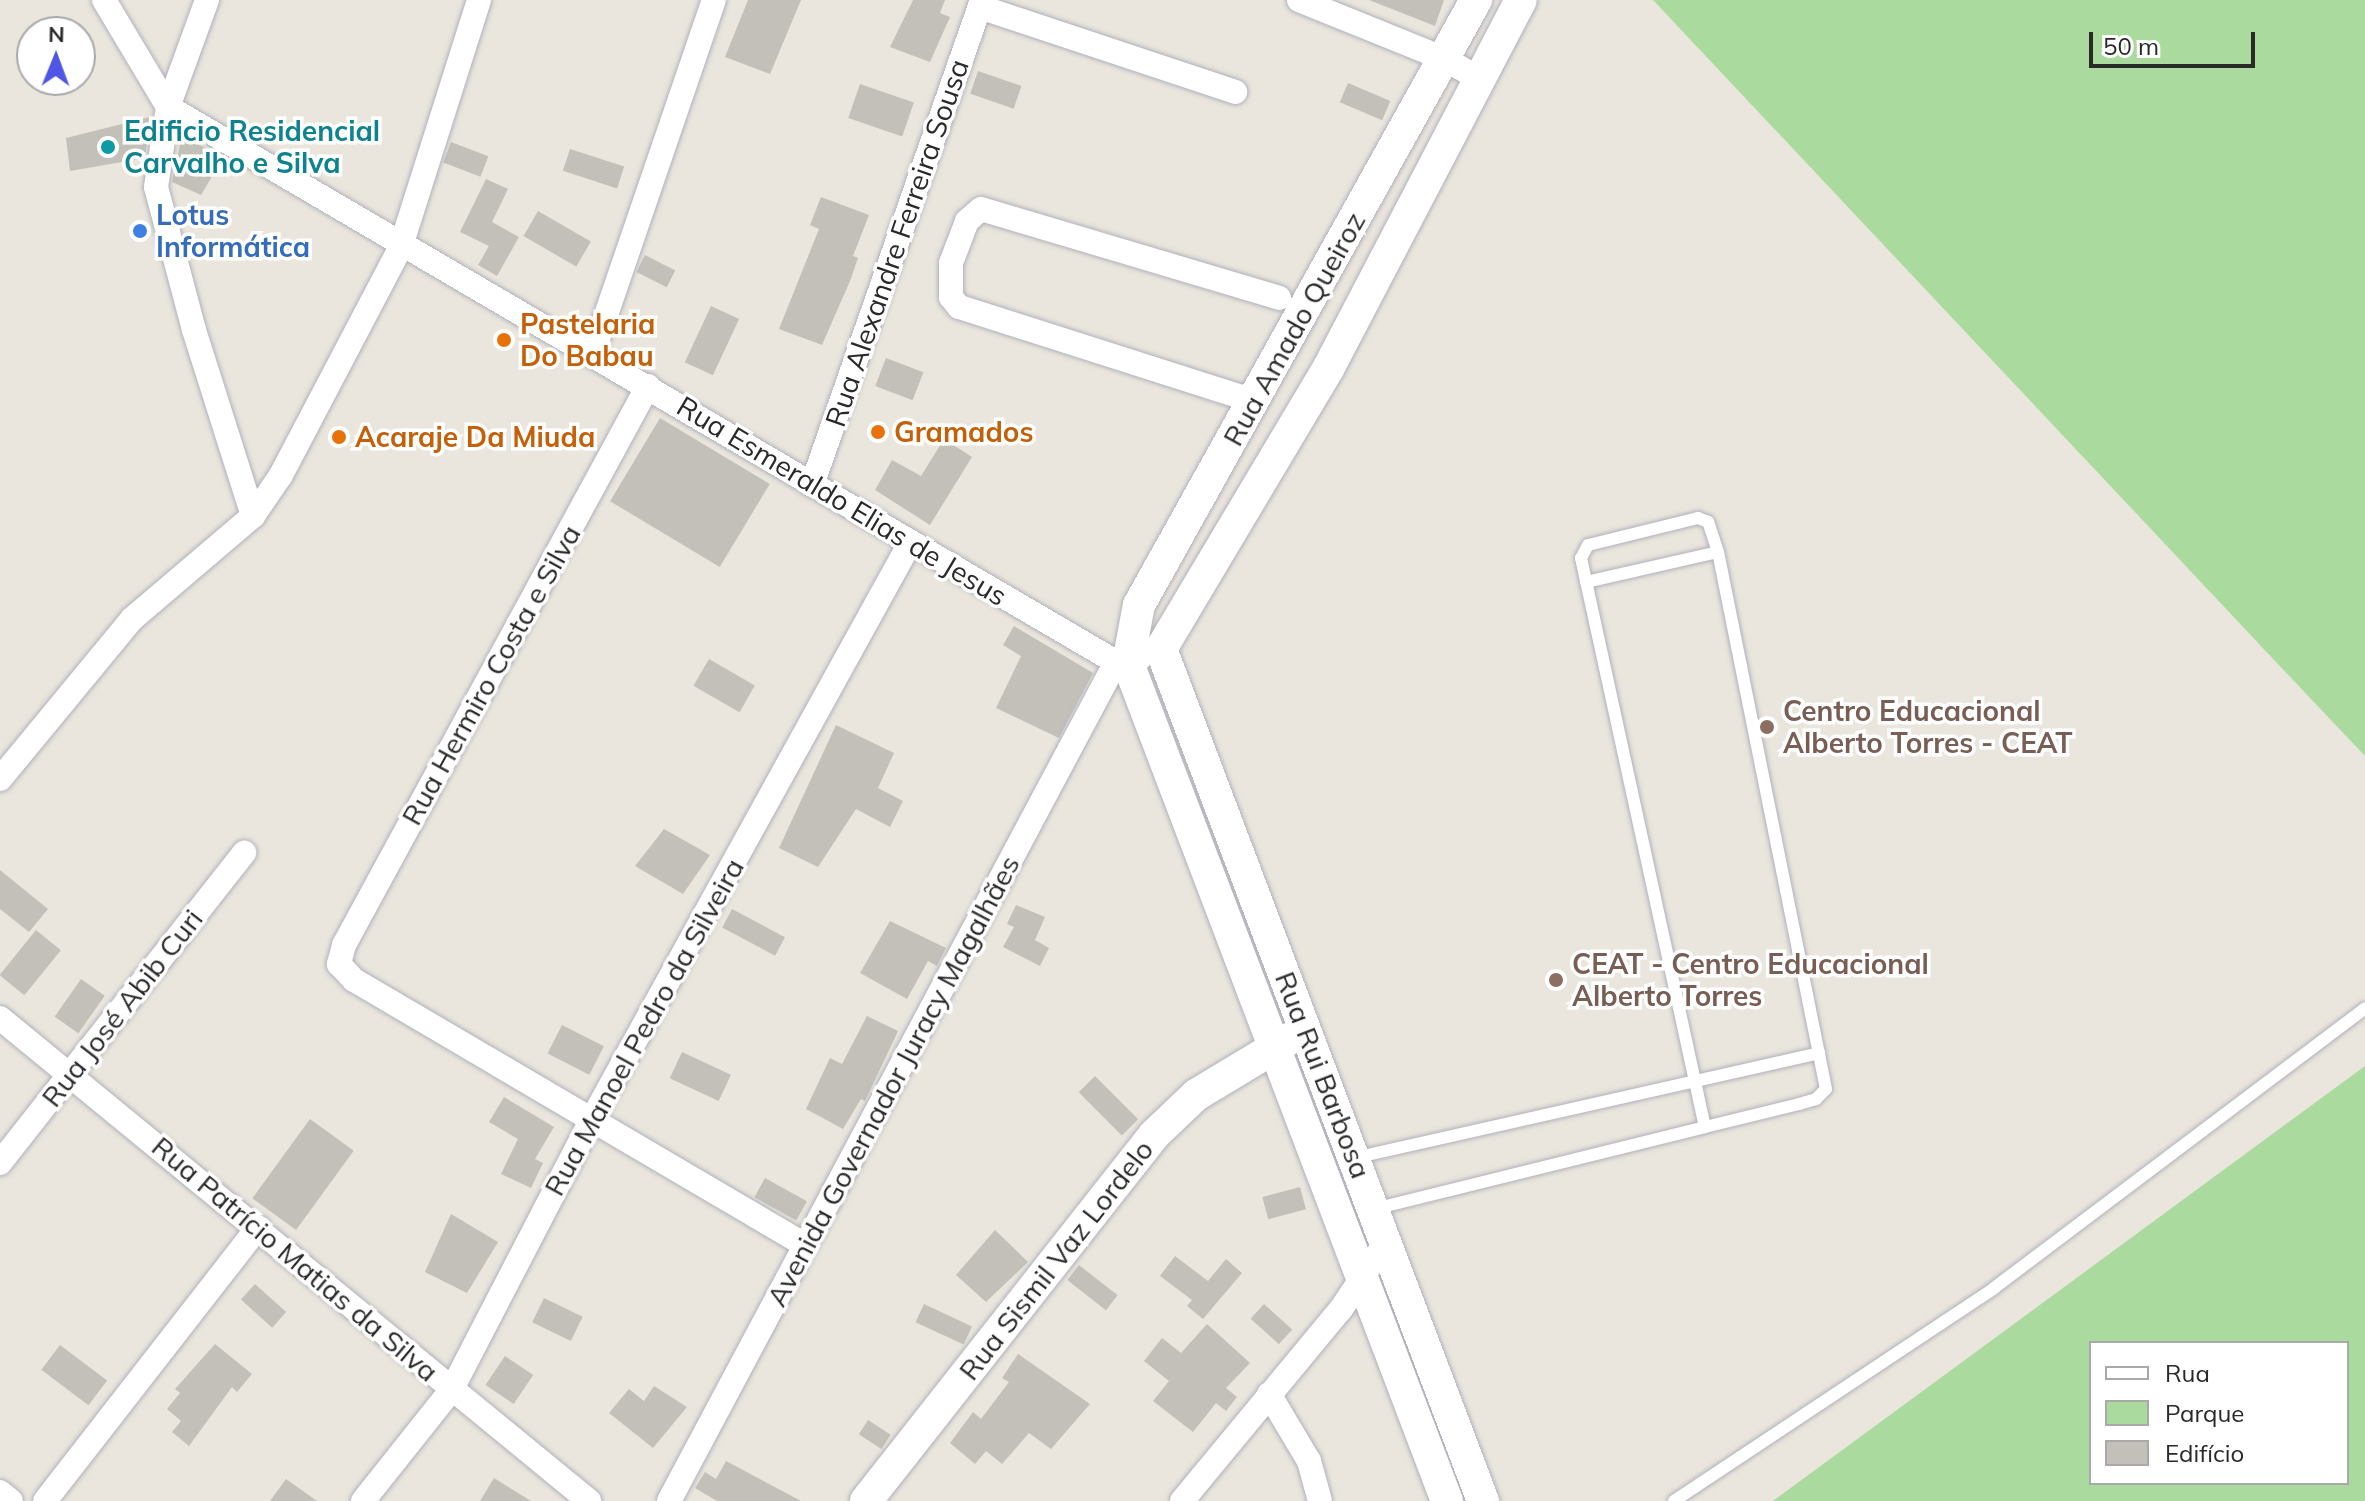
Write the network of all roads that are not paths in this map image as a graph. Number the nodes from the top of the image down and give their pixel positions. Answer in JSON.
{"nodes":[{"id":1,"x":104,"y":0,"type":"edge"},
{"id":2,"x":207,"y":0,"type":"edge"},
{"id":3,"x":479,"y":0,"type":"edge"},
{"id":4,"x":714,"y":0,"type":"edge"},
{"id":5,"x":1299,"y":0,"type":"edge"},
{"id":6,"x":1476,"y":0,"type":"edge"},
{"id":7,"x":1521,"y":0,"type":"edge"},
{"id":8,"x":981,"y":4,"type":"edge"},
{"id":9,"x":1445,"y":59,"type":"junction"},
{"id":10,"x":1478,"y":78,"type":"junction"},
{"id":11,"x":1235,"y":92,"type":"dead end"},
{"id":12,"x":168,"y":107,"type":"junction"},
{"id":13,"x":401,"y":246,"type":"junction"},
{"id":14,"x":1279,"y":298,"type":"dead end"},
{"id":15,"x":593,"y":353,"type":"junction"},
{"id":16,"x":648,"y":386,"type":"junction"},
{"id":17,"x":1254,"y":401,"type":"junction"},
{"id":18,"x":812,"y":485,"type":"junction"},
{"id":19,"x":253,"y":516,"type":"junction"},
{"id":20,"x":910,"y":543,"type":"junction"},
{"id":21,"x":1718,"y":552,"type":"junction"},
{"id":22,"x":1586,"y":582,"type":"junction"},
{"id":23,"x":1161,"y":649,"type":"junction"},
{"id":24,"x":1122,"y":663,"type":"junction"},
{"id":25,"x":0,"y":779,"type":"edge"},
{"id":26,"x":244,"y":853,"type":"dead end"},
{"id":27,"x":2365,"y":1008,"type":"edge"},
{"id":28,"x":0,"y":1018,"type":"edge"},
{"id":29,"x":1306,"y":1031,"type":"junction"},
{"id":30,"x":1271,"y":1047,"type":"junction"},
{"id":31,"x":1819,"y":1053,"type":"junction"},
{"id":32,"x":70,"y":1073,"type":"junction"},
{"id":33,"x":1696,"y":1082,"type":"junction"},
{"id":34,"x":592,"y":1119,"type":"junction"},
{"id":35,"x":1705,"y":1127,"type":"junction"},
{"id":36,"x":0,"y":1163,"type":"edge"},
{"id":37,"x":1336,"y":1164,"type":"junction"},
{"id":38,"x":1374,"y":1209,"type":"junction"},
{"id":39,"x":258,"y":1227,"type":"junction"},
{"id":40,"x":1386,"y":1242,"type":"junction"},
{"id":41,"x":805,"y":1245,"type":"junction"},
{"id":42,"x":1360,"y":1283,"type":"junction"},
{"id":43,"x":452,"y":1389,"type":"junction"},
{"id":44,"x":1269,"y":1394,"type":"junction"},
{"id":45,"x":0,"y":1492,"type":"edge"},
{"id":46,"x":11,"y":1501,"type":"edge"},
{"id":47,"x":45,"y":1501,"type":"edge"},
{"id":48,"x":363,"y":1501,"type":"edge"},
{"id":49,"x":589,"y":1501,"type":"edge"},
{"id":50,"x":669,"y":1501,"type":"edge"},
{"id":51,"x":866,"y":1501,"type":"edge"},
{"id":52,"x":1182,"y":1501,"type":"edge"},
{"id":53,"x":1320,"y":1501,"type":"edge"},
{"id":54,"x":1447,"y":1501,"type":"edge"},
{"id":55,"x":1483,"y":1501,"type":"edge"},
{"id":56,"x":1674,"y":1501,"type":"edge"}],
"edges":[{"from":1,"to":12,"type":"street","name":"Rua Esmeraldo Elias de Jesus"},
{"from":2,"to":12,"type":"street"},
{"from":3,"to":13,"type":"street"},
{"from":4,"to":15,"type":"street"},
{"from":5,"to":9,"type":"street"},
{"from":6,"to":9,"type":"street","name":"Rua Amado Queiroz"},
{"from":7,"to":10,"type":"street","name":"Rua Amado Queiroz"},
{"from":8,"to":11,"type":"street"},
{"from":8,"to":18,"type":"street","name":"Rua Alexandre Ferreira Sousa"},
{"from":9,"to":10,"type":"street"},
{"from":9,"to":17,"type":"street","name":"Rua Amado Queiroz"},
{"from":10,"to":23,"type":"street","name":"Rua Amado Queiroz"},
{"from":12,"to":13,"type":"street","name":"Rua Esmeraldo Elias de Jesus"},
{"from":12,"to":19,"type":"street"},
{"from":13,"to":15,"type":"street","name":"Rua Esmeraldo Elias de Jesus"},
{"from":13,"to":19,"type":"street"},
{"from":14,"to":17,"type":"street"},
{"from":15,"to":16,"type":"street","name":"Rua Esmeraldo Elias de Jesus"},
{"from":16,"to":18,"type":"street","name":"Rua Esmeraldo Elias de Jesus"},
{"from":16,"to":34,"type":"street","name":"Rua Hermiro Costa e Silva"},
{"from":17,"to":24,"type":"street","name":"Rua Amado Queiroz"},
{"from":18,"to":20,"type":"street","name":"Rua Esmeraldo Elias de Jesus"},
{"from":19,"to":25,"type":"street"},
{"from":20,"to":24,"type":"street","name":"Rua Esmeraldo Elias de Jesus"},
{"from":20,"to":34,"type":"street","name":"Rua Manoel Pedro da Silveira"},
{"from":21,"to":22,"type":"lane"},
{"from":21,"to":22,"type":"lane"},
{"from":21,"to":31,"type":"lane"},
{"from":22,"to":33,"type":"lane"},
{"from":23,"to":24,"type":"street"},
{"from":23,"to":29,"type":"street","name":"Rua Rui Barbosa"},
{"from":24,"to":30,"type":"street","name":"Rua Rui Barbosa"},
{"from":24,"to":41,"type":"street","name":"Avenida Governador Juracy Magalhães"},
{"from":26,"to":32,"type":"street","name":"Rua José Abib Curi"},
{"from":27,"to":56,"type":"lane"},
{"from":28,"to":32,"type":"street","name":"Rua Patrício Matias da Silva"},
{"from":29,"to":30,"type":"street","name":"Rua Sismil Vaz Lordelo"},
{"from":29,"to":37,"type":"street","name":"Rua Rui Barbosa"},
{"from":30,"to":37,"type":"street","name":"Rua Rui Barbosa"},
{"from":30,"to":51,"type":"street","name":"Rua Sismil Vaz Lordelo"},
{"from":31,"to":33,"type":"lane"},
{"from":31,"to":35,"type":"lane"},
{"from":32,"to":36,"type":"street","name":"Rua José Abib Curi"},
{"from":32,"to":39,"type":"street","name":"Rua Patrício Matias da Silva"},
{"from":33,"to":35,"type":"lane"},
{"from":33,"to":37,"type":"lane"},
{"from":34,"to":41,"type":"street"},
{"from":34,"to":43,"type":"street","name":"Rua Manoel Pedro da Silveira"},
{"from":35,"to":38,"type":"lane"},
{"from":37,"to":38,"type":"street","name":"Rua Rui Barbosa"},
{"from":37,"to":42,"type":"street","name":"Rua Rui Barbosa"},
{"from":38,"to":40,"type":"street","name":"Rua Rui Barbosa"},
{"from":39,"to":43,"type":"street","name":"Rua Patrício Matias da Silva"},
{"from":39,"to":47,"type":"street"},
{"from":40,"to":42,"type":"street"},
{"from":40,"to":55,"type":"street","name":"Rua Rui Barbosa"},
{"from":41,"to":50,"type":"street","name":"Avenida Governador Juracy Magalhães"},
{"from":42,"to":44,"type":"street"},
{"from":42,"to":54,"type":"street","name":"Rua Rui Barbosa"},
{"from":43,"to":48,"type":"street","name":"Rua Manoel Pedro da Silveira"},
{"from":43,"to":49,"type":"street","name":"Rua Patrício Matias da Silva"},
{"from":44,"to":52,"type":"street"},
{"from":44,"to":53,"type":"street"},
{"from":45,"to":46,"type":"street"}]}
